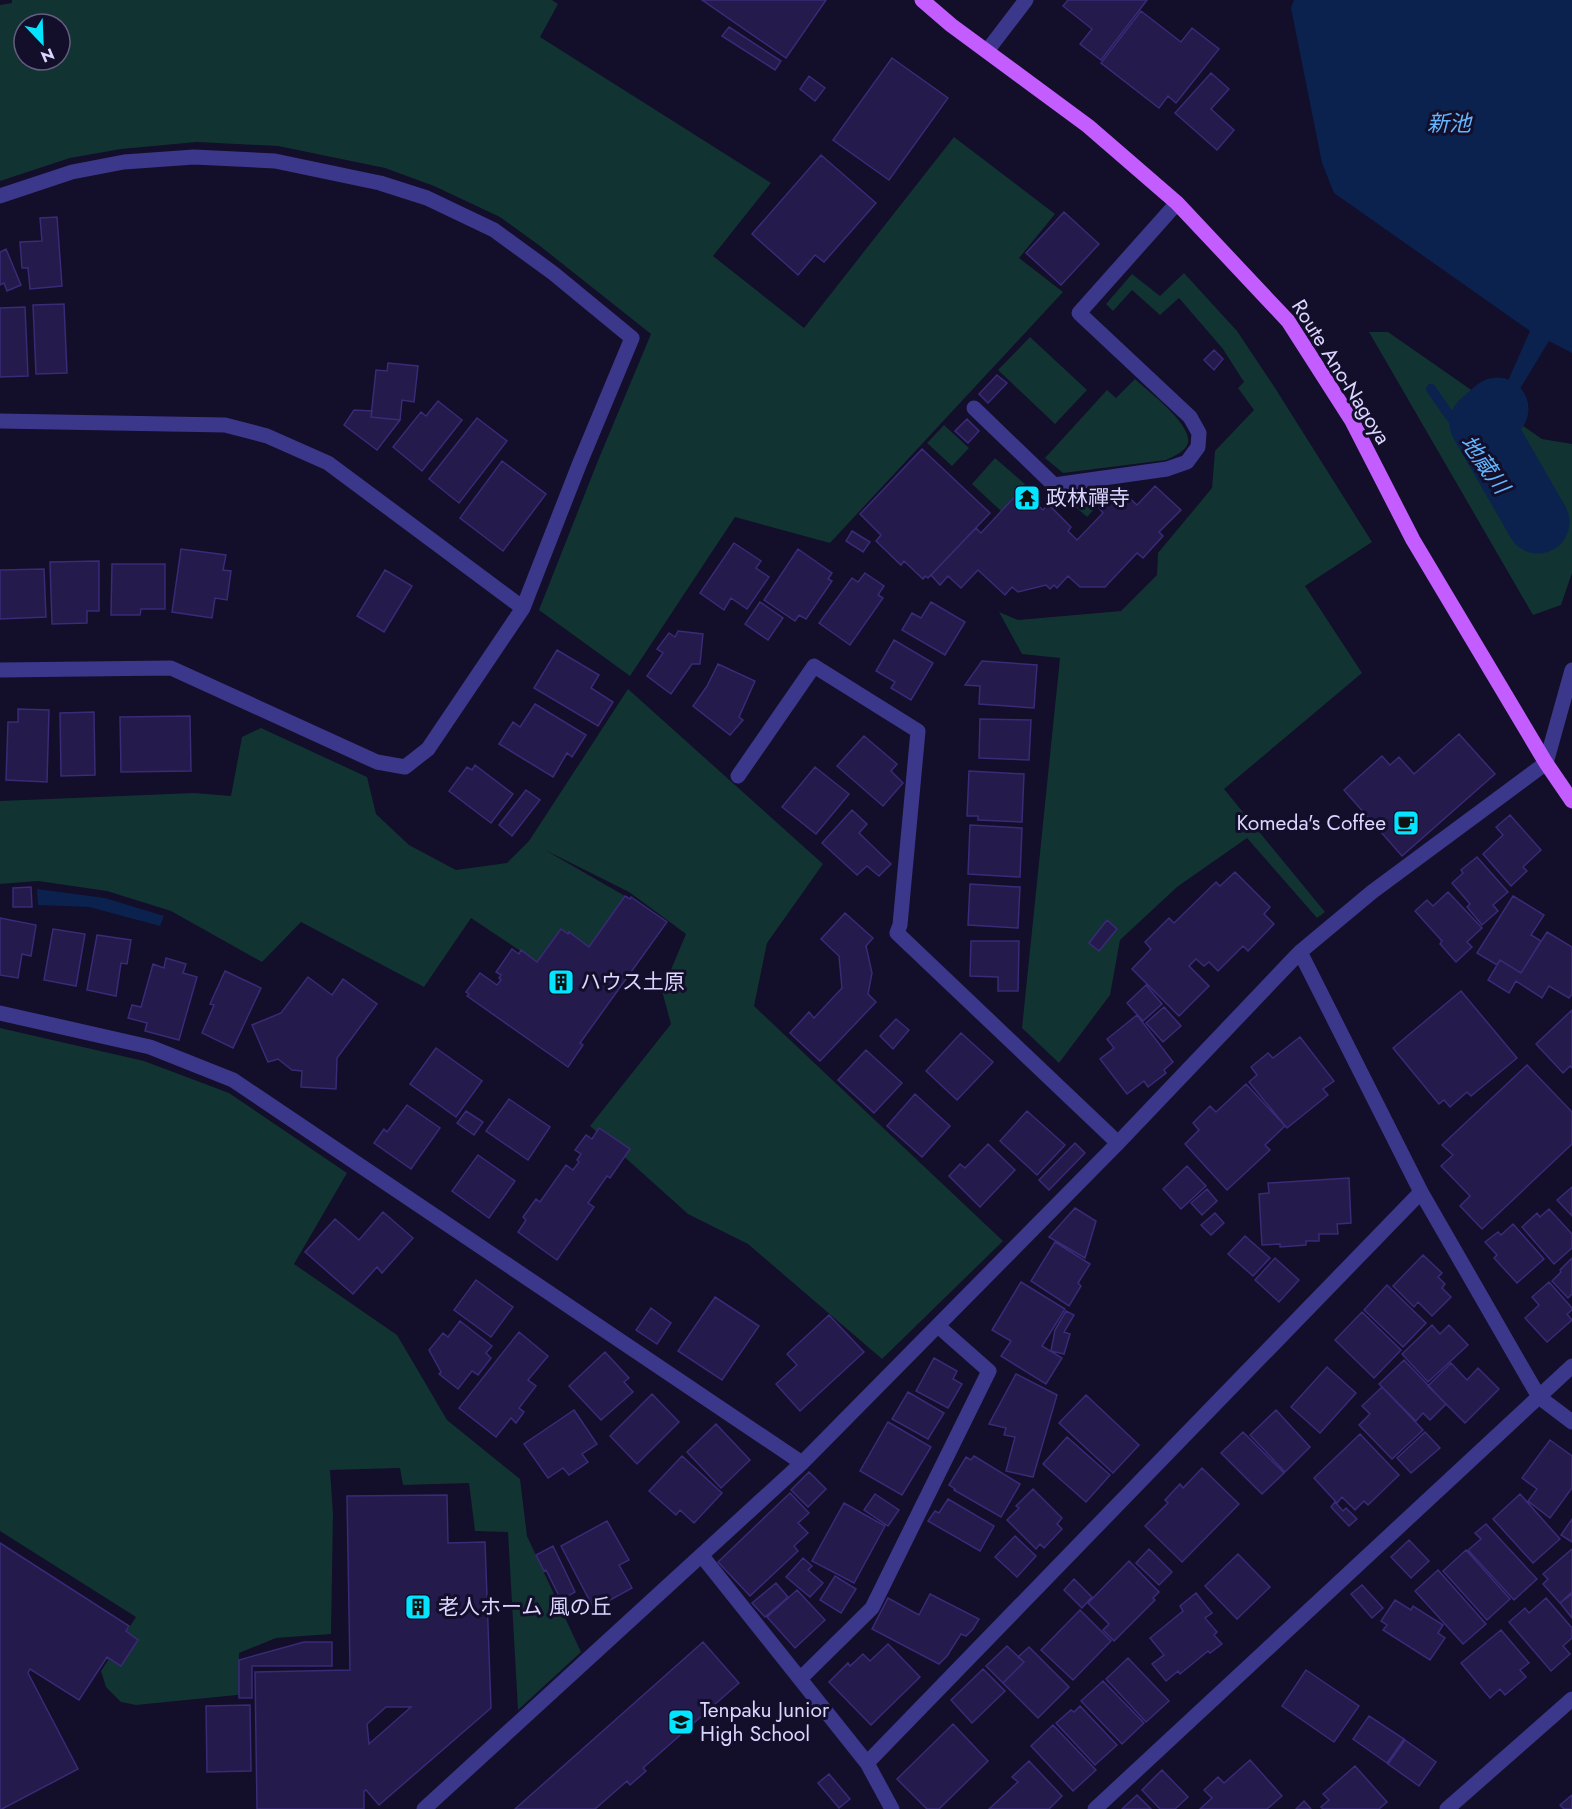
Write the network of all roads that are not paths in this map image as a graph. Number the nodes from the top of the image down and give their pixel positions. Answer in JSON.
{"nodes":[{"id":1,"x":923,"y":0,"type":"edge"},
{"id":2,"x":1026,"y":0,"type":"edge"},
{"id":3,"x":987,"y":51,"type":"junction"},
{"id":4,"x":0,"y":196,"type":"edge"},
{"id":5,"x":1177,"y":203,"type":"junction"},
{"id":6,"x":974,"y":408,"type":"dead end"},
{"id":7,"x":0,"y":421,"type":"edge"},
{"id":8,"x":524,"y":608,"type":"junction"},
{"id":9,"x":0,"y":670,"type":"edge"},
{"id":10,"x":1572,"y":670,"type":"edge"},
{"id":11,"x":1546,"y":763,"type":"junction"},
{"id":12,"x":738,"y":776,"type":"dead end"},
{"id":13,"x":1572,"y":801,"type":"edge"},
{"id":14,"x":1300,"y":952,"type":"junction"},
{"id":15,"x":0,"y":1013,"type":"edge"},
{"id":16,"x":1118,"y":1143,"type":"junction"},
{"id":17,"x":1421,"y":1192,"type":"junction"},
{"id":18,"x":938,"y":1326,"type":"junction"},
{"id":19,"x":1572,"y":1366,"type":"edge"},
{"id":20,"x":1539,"y":1397,"type":"junction"},
{"id":21,"x":1572,"y":1422,"type":"edge"},
{"id":22,"x":802,"y":1463,"type":"junction"},
{"id":23,"x":702,"y":1556,"type":"junction"},
{"id":24,"x":800,"y":1679,"type":"junction"},
{"id":25,"x":1572,"y":1700,"type":"edge"},
{"id":26,"x":867,"y":1763,"type":"junction"},
{"id":27,"x":424,"y":1809,"type":"edge"},
{"id":28,"x":892,"y":1809,"type":"edge"},
{"id":29,"x":1095,"y":1809,"type":"edge"},
{"id":30,"x":1447,"y":1809,"type":"edge"}],
"edges":[{"from":1,"to":3,"type":"main road","name":"Route Ano-Nagoya"},
{"from":2,"to":3,"type":"street"},
{"from":3,"to":5,"type":"main road","name":"Route Ano-Nagoya"},
{"from":4,"to":8,"type":"street"},
{"from":5,"to":6,"type":"street"},
{"from":5,"to":11,"type":"main road","name":"Route Ano-Nagoya"},
{"from":7,"to":8,"type":"street"},
{"from":8,"to":9,"type":"street"},
{"from":10,"to":11,"type":"street"},
{"from":11,"to":13,"type":"main road","name":"Route Ano-Nagoya"},
{"from":11,"to":14,"type":"street"},
{"from":12,"to":16,"type":"street"},
{"from":14,"to":16,"type":"street"},
{"from":14,"to":17,"type":"street"},
{"from":15,"to":22,"type":"street"},
{"from":16,"to":18,"type":"street"},
{"from":17,"to":20,"type":"street"},
{"from":17,"to":26,"type":"street"},
{"from":18,"to":22,"type":"street"},
{"from":18,"to":24,"type":"street"},
{"from":19,"to":20,"type":"street"},
{"from":20,"to":21,"type":"street"},
{"from":20,"to":29,"type":"street"},
{"from":22,"to":23,"type":"street"},
{"from":23,"to":24,"type":"street"},
{"from":23,"to":27,"type":"street"},
{"from":24,"to":26,"type":"street"},
{"from":25,"to":30,"type":"street"},
{"from":26,"to":28,"type":"street"}]}
